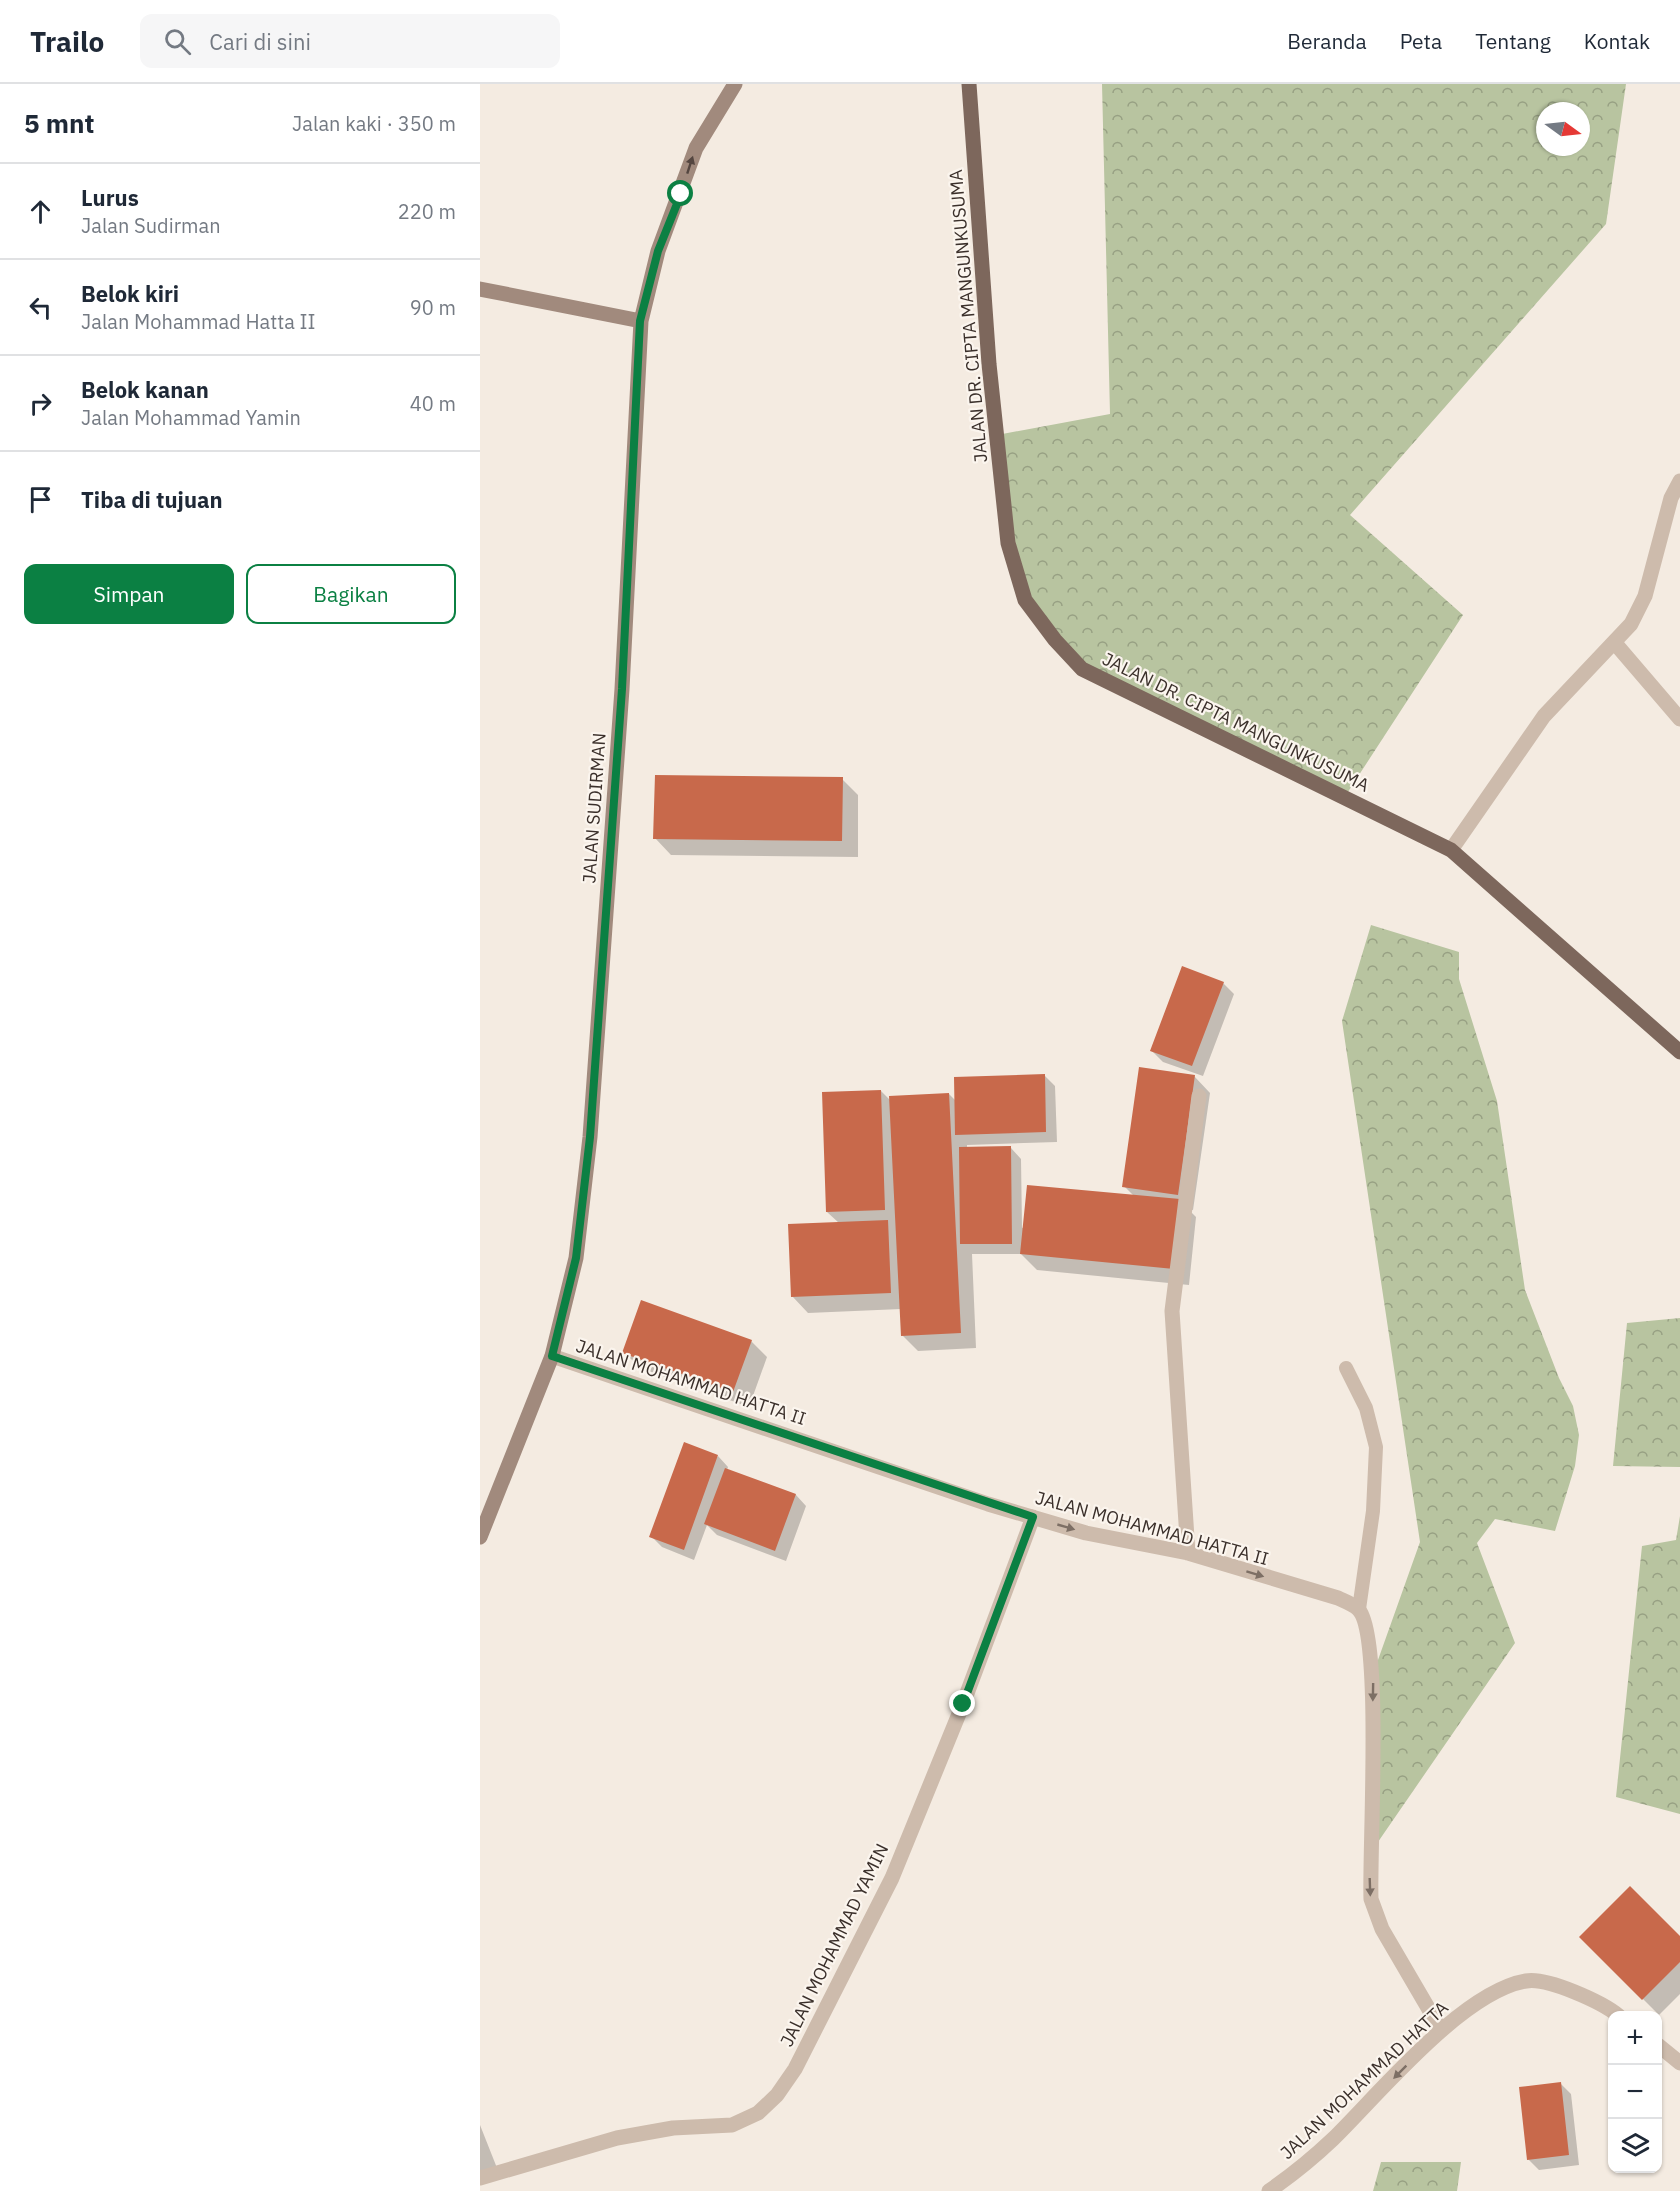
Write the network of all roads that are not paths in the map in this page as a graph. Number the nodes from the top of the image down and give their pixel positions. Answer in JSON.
{"nodes":[{"id":1,"x":734,"y":84,"type":"edge"},
{"id":2,"x":969,"y":84,"type":"edge"},
{"id":3,"x":480,"y":289,"type":"edge"},
{"id":4,"x":640,"y":321,"type":"junction"},
{"id":5,"x":1680,"y":481,"type":"edge"},
{"id":6,"x":1614,"y":642,"type":"junction"},
{"id":7,"x":1680,"y":719,"type":"edge"},
{"id":8,"x":1451,"y":850,"type":"junction"},
{"id":9,"x":1680,"y":1052,"type":"edge"},
{"id":10,"x":1199,"y":1096,"type":"dead end"},
{"id":11,"x":552,"y":1356,"type":"junction"},
{"id":12,"x":1346,"y":1368,"type":"dead end"},
{"id":13,"x":1033,"y":1517,"type":"junction"},
{"id":14,"x":480,"y":1537,"type":"edge"},
{"id":15,"x":1188,"y":1553,"type":"junction"},
{"id":16,"x":1359,"y":1610,"type":"junction"},
{"id":17,"x":1613,"y":2011,"type":"edge"},
{"id":18,"x":1441,"y":2030,"type":"junction"},
{"id":19,"x":1662,"y":2048,"type":"edge"},
{"id":20,"x":1680,"y":2063,"type":"edge"},
{"id":21,"x":480,"y":2178,"type":"edge"},
{"id":22,"x":1269,"y":2191,"type":"edge"}],
"edges":[{"from":4,"to":1,"type":"street","name":"JALAN SUDIRMAN","one_way":true},
{"from":2,"to":8,"type":"main road","name":"JALAN DR. CIPTA MANGUNKUSUMA"},
{"from":3,"to":4,"type":"street"},
{"from":4,"to":11,"type":"street","name":"JALAN SUDIRMAN"},
{"from":5,"to":6,"type":"street"},
{"from":6,"to":7,"type":"street"},
{"from":6,"to":8,"type":"street"},
{"from":8,"to":9,"type":"main road","name":"JALAN DR. CIPTA MANGUNKUSUMA"},
{"from":10,"to":15,"type":"street"},
{"from":11,"to":13,"type":"street","name":"JALAN MOHAMMAD HATTA II"},
{"from":11,"to":14,"type":"street","name":"JALAN SUDIRMAN"},
{"from":12,"to":16,"type":"lane"},
{"from":13,"to":15,"type":"street","name":"JALAN MOHAMMAD HATTA II","one_way":true},
{"from":13,"to":21,"type":"street","name":"JALAN MOHAMMAD YAMIN"},
{"from":15,"to":16,"type":"street","name":"JALAN MOHAMMAD HATTA II","one_way":true},
{"from":16,"to":18,"type":"street","one_way":true},
{"from":17,"to":18,"type":"street","name":"JALAN MOHAMMAD HATTA"},
{"from":18,"to":22,"type":"street","name":"JALAN MOHAMMAD HATTA","one_way":true},
{"from":19,"to":20,"type":"street"}]}
